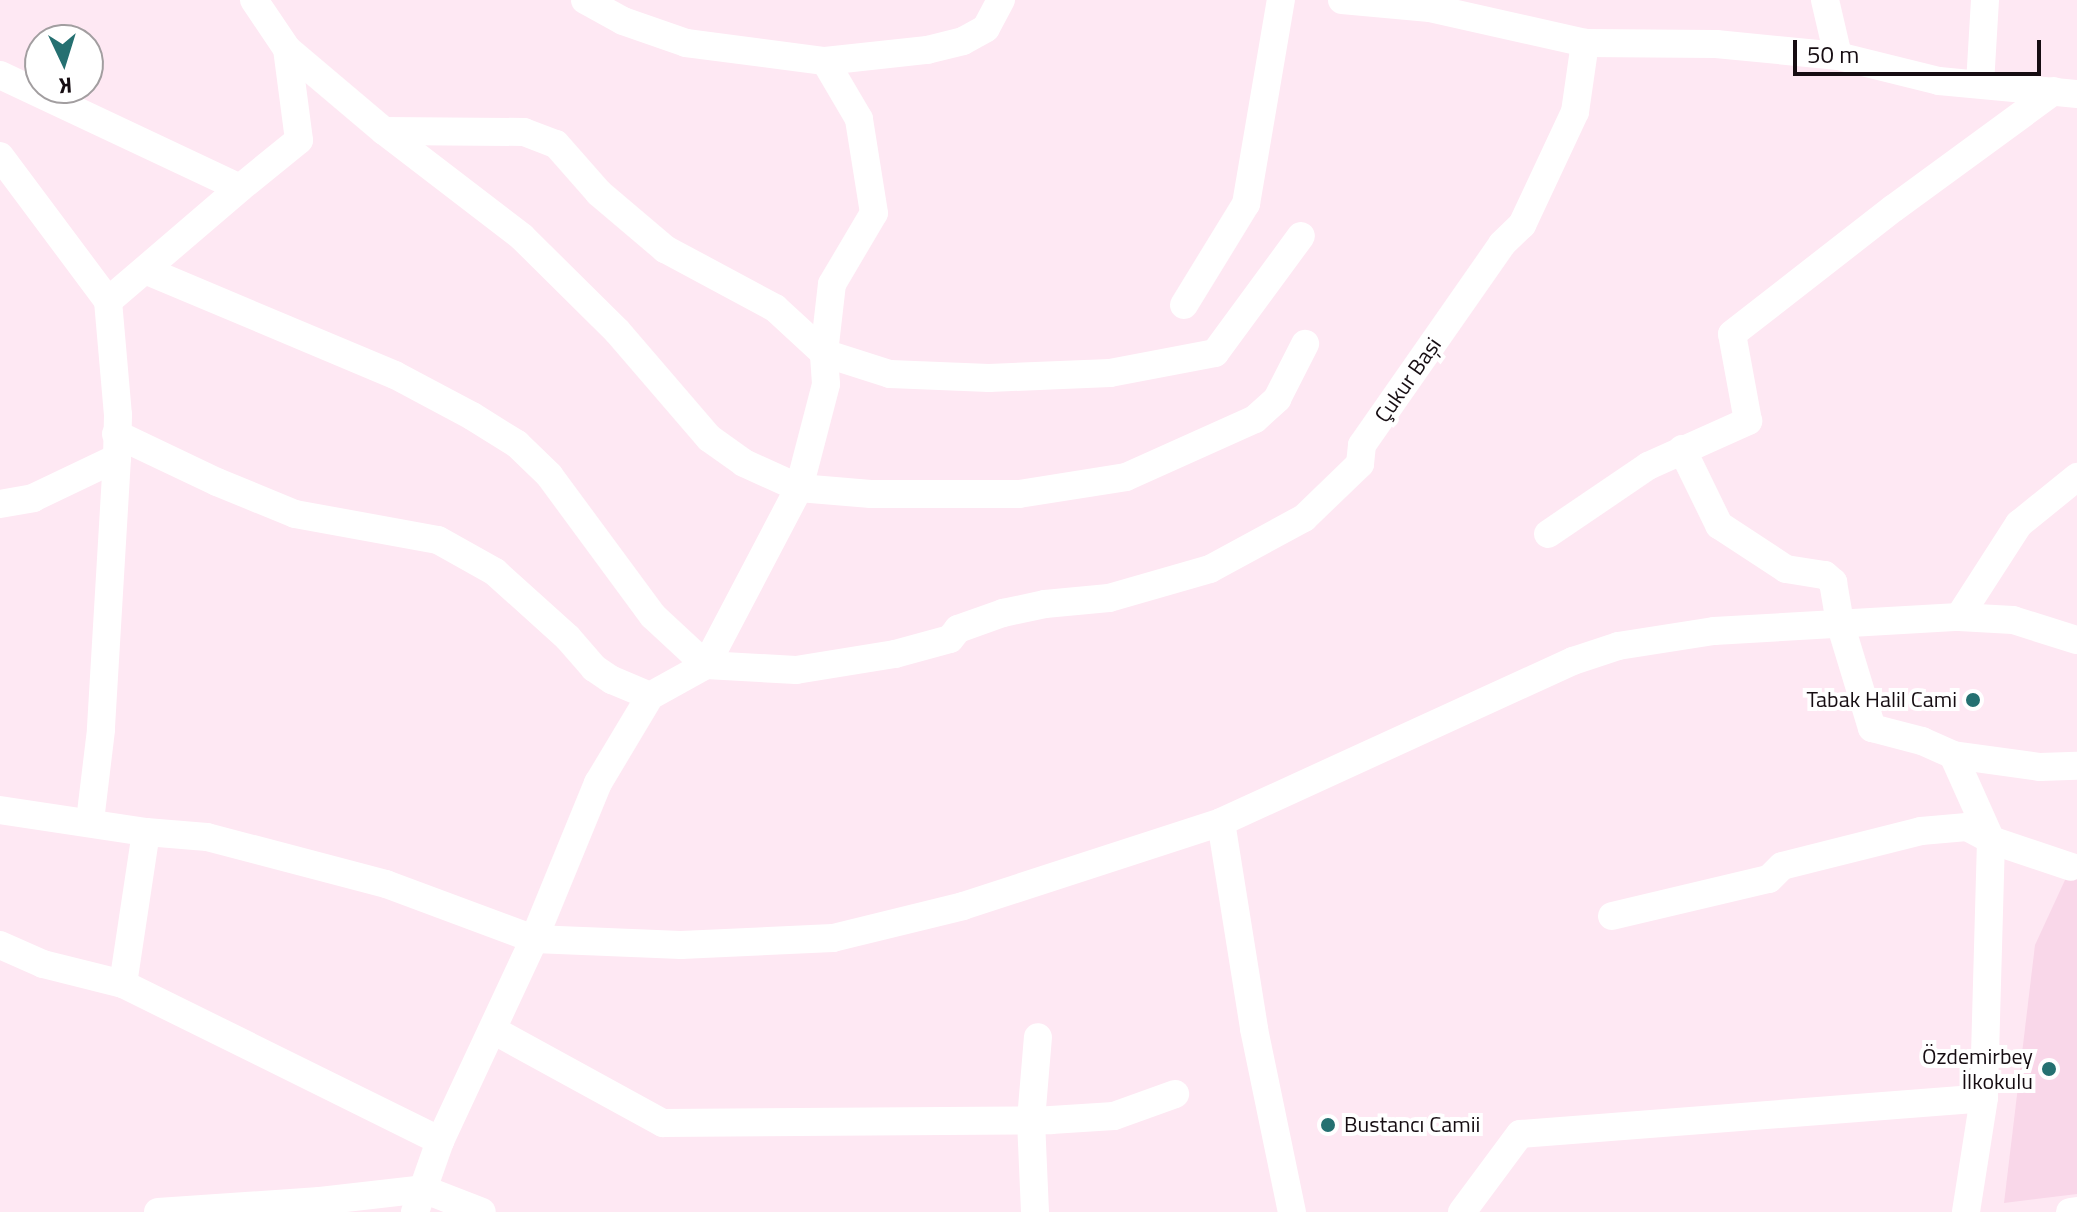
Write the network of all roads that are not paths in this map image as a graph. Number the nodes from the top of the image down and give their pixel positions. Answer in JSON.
{"nodes":[{"id":1,"x":254,"y":0,"type":"edge"},
{"id":2,"x":585,"y":0,"type":"edge"},
{"id":3,"x":1001,"y":0,"type":"edge"},
{"id":4,"x":1281,"y":0,"type":"edge"},
{"id":5,"x":1342,"y":0,"type":"edge"},
{"id":6,"x":1825,"y":0,"type":"edge"},
{"id":7,"x":1985,"y":0,"type":"edge"},
{"id":8,"x":1585,"y":43,"type":"junction"},
{"id":9,"x":287,"y":49,"type":"junction"},
{"id":10,"x":1838,"y":56,"type":"junction"},
{"id":11,"x":825,"y":61,"type":"junction"},
{"id":12,"x":0,"y":75,"type":"edge"},
{"id":13,"x":1980,"y":84,"type":"junction"},
{"id":14,"x":2066,"y":92,"type":"edge"},
{"id":15,"x":384,"y":131,"type":"junction"},
{"id":16,"x":0,"y":156,"type":"edge"},
{"id":17,"x":240,"y":188,"type":"junction"},
{"id":18,"x":1301,"y":236,"type":"dead end"},
{"id":19,"x":145,"y":270,"type":"junction"},
{"id":20,"x":108,"y":301,"type":"junction"},
{"id":21,"x":1184,"y":305,"type":"dead end"},
{"id":22,"x":1305,"y":344,"type":"dead end"},
{"id":23,"x":824,"y":353,"type":"junction"},
{"id":24,"x":116,"y":446,"type":"junction"},
{"id":25,"x":1682,"y":449,"type":"junction"},
{"id":26,"x":2077,"y":477,"type":"edge"},
{"id":27,"x":799,"y":488,"type":"junction"},
{"id":28,"x":0,"y":504,"type":"edge"},
{"id":29,"x":1548,"y":534,"type":"dead end"},
{"id":30,"x":1959,"y":617,"type":"junction"},
{"id":31,"x":1840,"y":623,"type":"junction"},
{"id":32,"x":2077,"y":640,"type":"edge"},
{"id":33,"x":706,"y":665,"type":"junction"},
{"id":34,"x":650,"y":696,"type":"junction"},
{"id":35,"x":1953,"y":755,"type":"junction"},
{"id":36,"x":2077,"y":766,"type":"edge"},
{"id":37,"x":0,"y":810,"type":"edge"},
{"id":38,"x":90,"y":821,"type":"junction"},
{"id":39,"x":1221,"y":822,"type":"junction"},
{"id":40,"x":146,"y":832,"type":"junction"},
{"id":41,"x":1991,"y":840,"type":"junction"},
{"id":42,"x":2071,"y":867,"type":"dead end"},
{"id":43,"x":1612,"y":916,"type":"dead end"},
{"id":44,"x":534,"y":939,"type":"junction"},
{"id":45,"x":0,"y":945,"type":"edge"},
{"id":46,"x":123,"y":984,"type":"junction"},
{"id":47,"x":493,"y":1030,"type":"junction"},
{"id":48,"x":1038,"y":1037,"type":"dead end"},
{"id":49,"x":1175,"y":1094,"type":"dead end"},
{"id":50,"x":1984,"y":1098,"type":"junction"},
{"id":51,"x":1031,"y":1120,"type":"junction"},
{"id":52,"x":440,"y":1141,"type":"junction"},
{"id":53,"x":419,"y":1200,"type":"edge"},
{"id":54,"x":2077,"y":1211,"type":"edge"},
{"id":55,"x":158,"y":1212,"type":"edge"},
{"id":56,"x":482,"y":1212,"type":"edge"},
{"id":57,"x":1035,"y":1212,"type":"edge"},
{"id":58,"x":1292,"y":1212,"type":"edge"},
{"id":59,"x":1462,"y":1212,"type":"edge"},
{"id":60,"x":1966,"y":1212,"type":"edge"},
{"id":61,"x":2070,"y":1212,"type":"edge"}],
"edges":[{"from":1,"to":9,"type":"street"},
{"from":2,"to":11,"type":"street"},
{"from":3,"to":11,"type":"street"},
{"from":4,"to":21,"type":"street"},
{"from":5,"to":8,"type":"street"},
{"from":6,"to":10,"type":"street"},
{"from":7,"to":13,"type":"street"},
{"from":8,"to":10,"type":"street"},
{"from":8,"to":33,"type":"street","name":"Çukur Başi"},
{"from":9,"to":15,"type":"street"},
{"from":9,"to":17,"type":"street"},
{"from":10,"to":13,"type":"street"},
{"from":11,"to":23,"type":"street"},
{"from":12,"to":17,"type":"street"},
{"from":13,"to":14,"type":"street"},
{"from":14,"to":25,"type":"street"},
{"from":15,"to":23,"type":"street"},
{"from":15,"to":27,"type":"street"},
{"from":16,"to":20,"type":"street"},
{"from":17,"to":19,"type":"street"},
{"from":18,"to":23,"type":"street"},
{"from":19,"to":20,"type":"street"},
{"from":19,"to":33,"type":"street"},
{"from":20,"to":24,"type":"street"},
{"from":22,"to":27,"type":"street"},
{"from":23,"to":27,"type":"street"},
{"from":24,"to":28,"type":"street"},
{"from":24,"to":34,"type":"street"},
{"from":24,"to":38,"type":"street"},
{"from":25,"to":29,"type":"street"},
{"from":25,"to":31,"type":"street"},
{"from":26,"to":30,"type":"street"},
{"from":27,"to":33,"type":"street"},
{"from":30,"to":31,"type":"street"},
{"from":30,"to":32,"type":"street"},
{"from":31,"to":35,"type":"street"},
{"from":31,"to":39,"type":"street"},
{"from":33,"to":34,"type":"street"},
{"from":34,"to":44,"type":"street"},
{"from":35,"to":36,"type":"street"},
{"from":35,"to":41,"type":"street"},
{"from":37,"to":38,"type":"street"},
{"from":38,"to":40,"type":"street"},
{"from":39,"to":44,"type":"street"},
{"from":39,"to":58,"type":"street"},
{"from":40,"to":44,"type":"street"},
{"from":40,"to":46,"type":"street"},
{"from":41,"to":42,"type":"street"},
{"from":41,"to":43,"type":"street"},
{"from":41,"to":50,"type":"street"},
{"from":44,"to":47,"type":"street"},
{"from":45,"to":46,"type":"street"},
{"from":46,"to":52,"type":"street"},
{"from":47,"to":51,"type":"street"},
{"from":47,"to":52,"type":"street"},
{"from":48,"to":51,"type":"street"},
{"from":49,"to":51,"type":"street"},
{"from":50,"to":59,"type":"street"},
{"from":50,"to":60,"type":"street"},
{"from":51,"to":57,"type":"street"},
{"from":52,"to":53,"type":"street"},
{"from":53,"to":55,"type":"street"},
{"from":53,"to":56,"type":"street"},
{"from":54,"to":61,"type":"street"}]}
